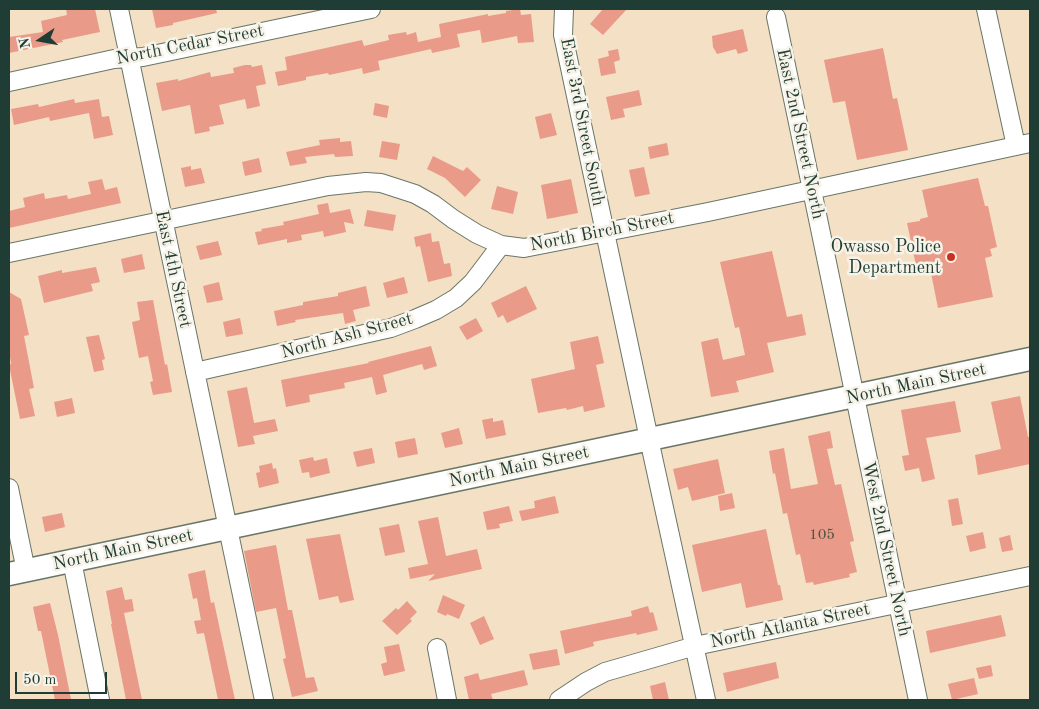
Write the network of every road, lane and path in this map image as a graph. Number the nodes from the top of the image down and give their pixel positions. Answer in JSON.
{"nodes":[{"id":1,"x":119,"y":9,"type":"edge"},
{"id":2,"x":371,"y":9,"type":"edge"},
{"id":3,"x":564,"y":9,"type":"edge"},
{"id":4,"x":986,"y":9,"type":"edge"},
{"id":5,"x":776,"y":17,"type":"dead end"},
{"id":6,"x":129,"y":58,"type":"junction"},
{"id":7,"x":9,"y":82,"type":"edge"},
{"id":8,"x":1023,"y":144,"type":"edge"},
{"id":9,"x":811,"y":190,"type":"junction"},
{"id":10,"x":163,"y":220,"type":"junction"},
{"id":11,"x":605,"y":233,"type":"junction"},
{"id":12,"x":501,"y":245,"type":"junction"},
{"id":13,"x":9,"y":254,"type":"edge"},
{"id":14,"x":1030,"y":359,"type":"edge"},
{"id":15,"x":195,"y":372,"type":"junction"},
{"id":16,"x":854,"y":397,"type":"junction"},
{"id":17,"x":649,"y":439,"type":"junction"},
{"id":18,"x":9,"y":488,"type":"edge"},
{"id":19,"x":228,"y":529,"type":"junction"},
{"id":20,"x":72,"y":561,"type":"junction"},
{"id":21,"x":18,"y":572,"type":"edge"},
{"id":22,"x":1030,"y":576,"type":"edge"},
{"id":23,"x":898,"y":603,"type":"junction"},
{"id":24,"x":694,"y":646,"type":"junction"},
{"id":25,"x":437,"y":648,"type":"dead end"},
{"id":26,"x":100,"y":700,"type":"edge"},
{"id":27,"x":264,"y":700,"type":"edge"},
{"id":28,"x":447,"y":700,"type":"edge"},
{"id":29,"x":559,"y":700,"type":"edge"},
{"id":30,"x":706,"y":700,"type":"edge"},
{"id":31,"x":918,"y":700,"type":"edge"}],
"edges":[{"from":1,"to":6,"type":"street","name":"East 4th Street"},
{"from":2,"to":6,"type":"street","name":"North Cedar Street"},
{"from":3,"to":11,"type":"street","name":"East 3rd Street South"},
{"from":4,"to":8,"type":"street"},
{"from":5,"to":9,"type":"street","name":"East 2nd Street North"},
{"from":6,"to":7,"type":"street","name":"North Cedar Street"},
{"from":6,"to":10,"type":"street","name":"East 4th Street"},
{"from":8,"to":9,"type":"street","name":"North Birch Street"},
{"from":9,"to":11,"type":"street","name":"North Birch Street"},
{"from":9,"to":16,"type":"street","name":"East 2nd Street North"},
{"from":10,"to":12,"type":"street","name":"North Birch Street"},
{"from":10,"to":13,"type":"street","name":"North Birch Street"},
{"from":10,"to":15,"type":"street","name":"East 4th Street"},
{"from":11,"to":12,"type":"street","name":"North Birch Street"},
{"from":11,"to":17,"type":"street","name":"East 3rd Street South"},
{"from":12,"to":15,"type":"street","name":"North Ash Street"},
{"from":14,"to":16,"type":"main road","name":"North Main Street"},
{"from":15,"to":19,"type":"street","name":"East 4th Street"},
{"from":16,"to":17,"type":"main road","name":"North Main Street"},
{"from":16,"to":23,"type":"street","name":"West 2nd Street North"},
{"from":17,"to":19,"type":"main road","name":"North Main Street"},
{"from":17,"to":24,"type":"street","name":"East 3rd Street South"},
{"from":18,"to":21,"type":"street"},
{"from":19,"to":20,"type":"main road","name":"North Main Street"},
{"from":19,"to":27,"type":"street","name":"East 4th Street"},
{"from":20,"to":21,"type":"main road","name":"North Main Street"},
{"from":20,"to":26,"type":"street"},
{"from":22,"to":23,"type":"street","name":"North Atlanta Street"},
{"from":23,"to":24,"type":"street","name":"North Atlanta Street"},
{"from":23,"to":31,"type":"street","name":"West 2nd Street North"},
{"from":24,"to":29,"type":"street","name":"North Atlanta Street"},
{"from":24,"to":30,"type":"street","name":"East 3rd Street South"},
{"from":25,"to":28,"type":"street"}]}
